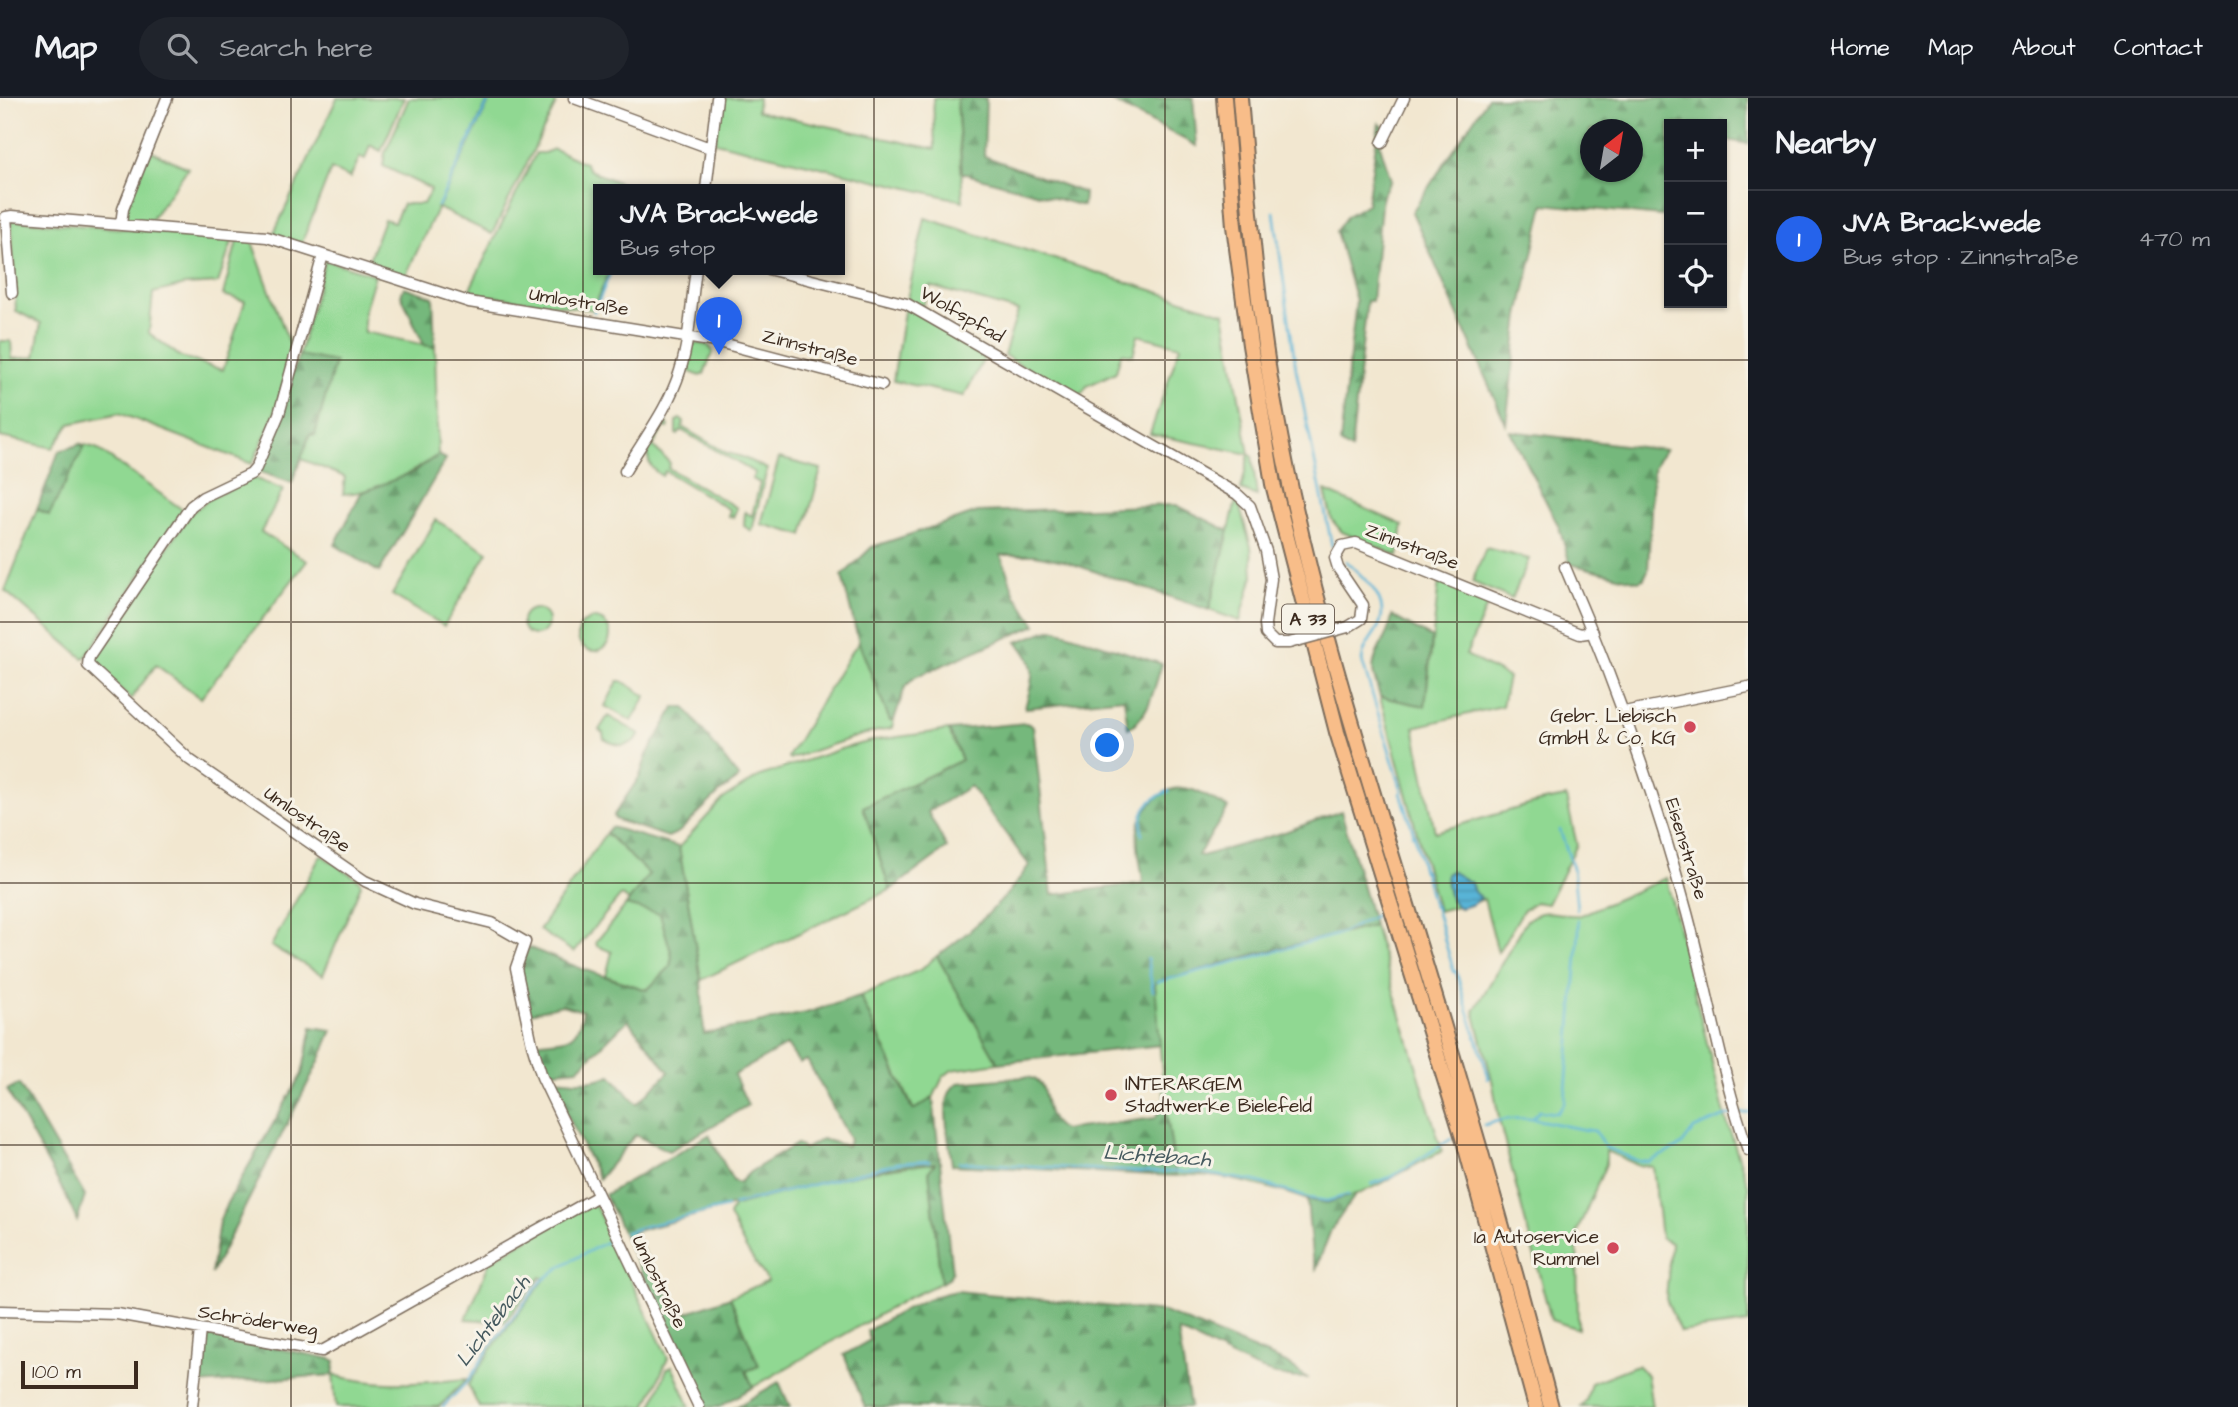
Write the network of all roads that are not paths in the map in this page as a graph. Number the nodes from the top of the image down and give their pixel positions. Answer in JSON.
{"nodes":[{"id":1,"x":167,"y":98,"type":"edge"},
{"id":2,"x":574,"y":98,"type":"edge"},
{"id":3,"x":717,"y":98,"type":"edge"},
{"id":4,"x":1224,"y":98,"type":"edge"},
{"id":5,"x":1240,"y":98,"type":"edge"},
{"id":6,"x":1404,"y":98,"type":"edge"},
{"id":7,"x":1382,"y":143,"type":"dead end"},
{"id":8,"x":710,"y":148,"type":"junction"},
{"id":9,"x":706,"y":184,"type":"edge"},
{"id":10,"x":121,"y":224,"type":"junction"},
{"id":11,"x":323,"y":255,"type":"junction"},
{"id":12,"x":695,"y":275,"type":"edge"},
{"id":13,"x":792,"y":275,"type":"edge"},
{"id":14,"x":12,"y":293,"type":"dead end"},
{"id":15,"x":687,"y":337,"type":"junction"},
{"id":16,"x":882,"y":385,"type":"dead end"},
{"id":17,"x":1124,"y":429,"type":"joint"},
{"id":18,"x":625,"y":471,"type":"dead end"},
{"id":19,"x":1564,"y":568,"type":"dead end"},
{"id":20,"x":1593,"y":632,"type":"junction"},
{"id":21,"x":1748,"y":687,"type":"edge"},
{"id":22,"x":1624,"y":712,"type":"junction"},
{"id":23,"x":1466,"y":1122,"type":"junction"},
{"id":24,"x":1471,"y":1139,"type":"junction"},
{"id":25,"x":1748,"y":1150,"type":"edge"},
{"id":26,"x":598,"y":1196,"type":"junction"},
{"id":27,"x":0,"y":1311,"type":"edge"},
{"id":28,"x":200,"y":1329,"type":"junction"},
{"id":29,"x":192,"y":1407,"type":"edge"},
{"id":30,"x":699,"y":1407,"type":"edge"},
{"id":31,"x":1536,"y":1407,"type":"edge"},
{"id":32,"x":1551,"y":1407,"type":"edge"}],
"edges":[{"from":1,"to":10,"type":"street"},
{"from":2,"to":8,"type":"street"},
{"from":3,"to":8,"type":"street"},
{"from":4,"to":23,"type":"highway","number":"A 33"},
{"from":5,"to":23,"type":"highway","number":"A 33"},
{"from":6,"to":7,"type":"street"},
{"from":8,"to":9,"type":"street"},
{"from":10,"to":11,"type":"street","name":"Umlostraße"},
{"from":10,"to":14,"type":"street","name":"Umlostraße"},
{"from":11,"to":15,"type":"street","name":"Umlostraße"},
{"from":11,"to":26,"type":"street","name":"Umlostraße"},
{"from":12,"to":15,"type":"street"},
{"from":13,"to":17,"type":"street","name":"Wolfspfad"},
{"from":15,"to":16,"type":"street","name":"Zinnstraße"},
{"from":15,"to":18,"type":"street"},
{"from":17,"to":20,"type":"street","name":"Zinnstraße","bridge":true},
{"from":19,"to":20,"type":"street","name":"Eisenstraße"},
{"from":20,"to":22,"type":"street","name":"Eisenstraße"},
{"from":21,"to":22,"type":"street"},
{"from":22,"to":25,"type":"street","name":"Eisenstraße"},
{"from":23,"to":24,"type":"highway","number":"A 33"},
{"from":24,"to":31,"type":"highway","number":"A 33"},
{"from":24,"to":32,"type":"highway","number":"A 33"},
{"from":26,"to":28,"type":"street","name":"Schröderweg"},
{"from":26,"to":30,"type":"street","name":"Umlostraße"},
{"from":27,"to":28,"type":"street","name":"Schröderweg"},
{"from":28,"to":29,"type":"street"}]}
